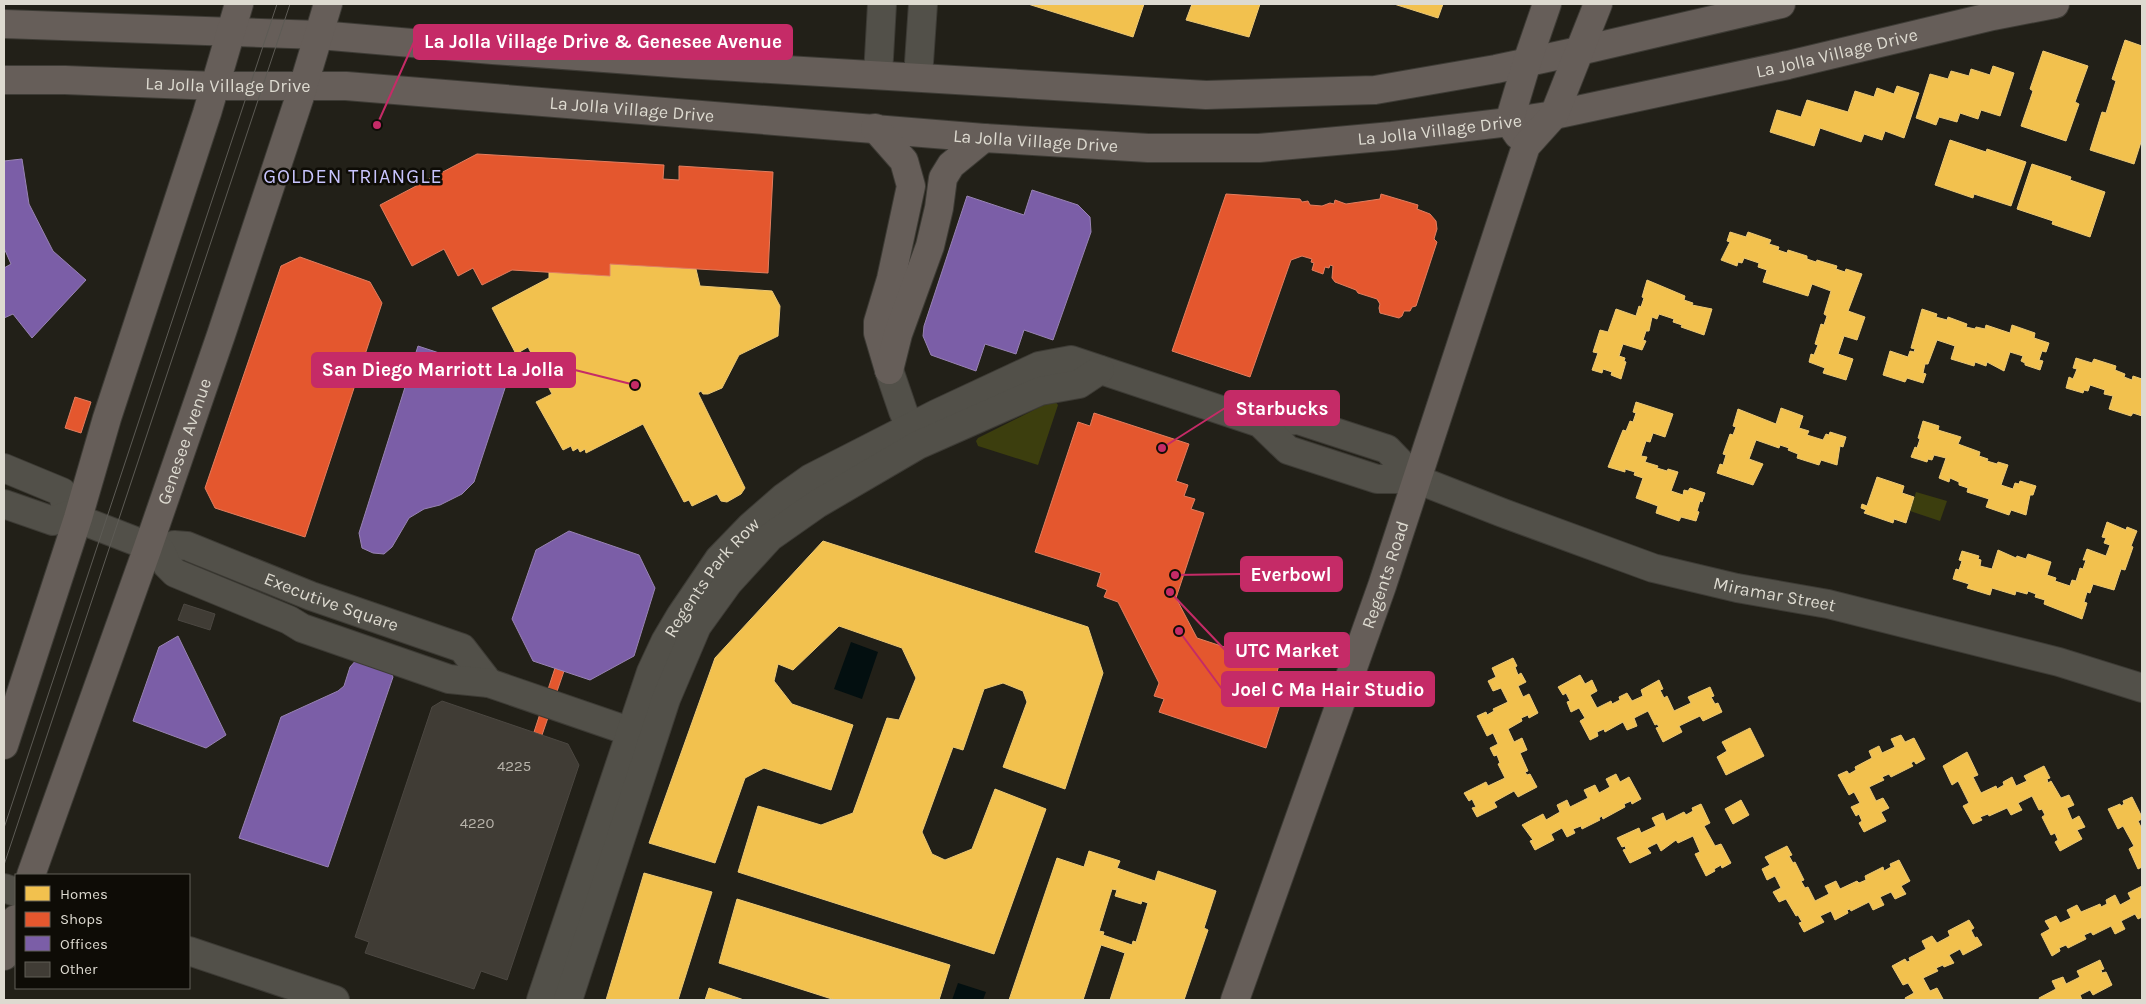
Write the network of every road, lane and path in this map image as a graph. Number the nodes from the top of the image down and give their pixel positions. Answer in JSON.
{"nodes":[{"id":1,"x":239,"y":4,"type":"edge"},
{"id":2,"x":328,"y":4,"type":"edge"},
{"id":3,"x":882,"y":4,"type":"edge"},
{"id":4,"x":923,"y":4,"type":"edge"},
{"id":5,"x":1547,"y":4,"type":"edge"},
{"id":6,"x":1598,"y":4,"type":"edge"},
{"id":7,"x":1781,"y":4,"type":"edge"},
{"id":8,"x":2055,"y":4,"type":"edge"},
{"id":9,"x":4,"y":24,"type":"edge"},
{"id":10,"x":232,"y":31,"type":"junction"},
{"id":11,"x":319,"y":35,"type":"junction"},
{"id":12,"x":1579,"y":52,"type":"junction"},
{"id":13,"x":1527,"y":62,"type":"junction"},
{"id":14,"x":878,"y":75,"type":"junction"},
{"id":15,"x":918,"y":78,"type":"junction"},
{"id":16,"x":4,"y":80,"type":"edge"},
{"id":17,"x":215,"y":86,"type":"junction"},
{"id":18,"x":303,"y":87,"type":"junction"},
{"id":19,"x":1554,"y":114,"type":"junction"},
{"id":20,"x":1510,"y":122,"type":"junction"},
{"id":21,"x":875,"y":128,"type":"junction"},
{"id":22,"x":984,"y":138,"type":"junction"},
{"id":23,"x":1526,"y":146,"type":"junction"},
{"id":24,"x":889,"y":370,"type":"junction"},
{"id":25,"x":914,"y":436,"type":"junction"},
{"id":26,"x":4,"y":468,"type":"edge"},
{"id":27,"x":1416,"y":479,"type":"junction"},
{"id":28,"x":4,"y":504,"type":"edge"},
{"id":29,"x":73,"y":516,"type":"junction"},
{"id":30,"x":155,"y":549,"type":"junction"},
{"id":31,"x":311,"y":596,"type":"junction"},
{"id":32,"x":302,"y":628,"type":"junction"},
{"id":33,"x":423,"y":634,"type":"junction"},
{"id":34,"x":413,"y":667,"type":"junction"},
{"id":35,"x":489,"y":683,"type":"junction"},
{"id":36,"x":2142,"y":688,"type":"edge"},
{"id":37,"x":641,"y":735,"type":"junction"},
{"id":38,"x":4,"y":745,"type":"edge"},
{"id":39,"x":31,"y":874,"type":"edge"},
{"id":40,"x":15,"y":921,"type":"edge"},
{"id":41,"x":190,"y":951,"type":"edge"},
{"id":42,"x":4,"y":956,"type":"edge"},
{"id":43,"x":335,"y":1000,"type":"edge"},
{"id":44,"x":541,"y":1000,"type":"edge"},
{"id":45,"x":568,"y":1000,"type":"edge"},
{"id":46,"x":1235,"y":1000,"type":"edge"}],
"edges":[{"from":1,"to":10,"type":"main road"},
{"from":2,"to":11,"type":"main road","name":"Genesee Avenue"},
{"from":3,"to":14,"type":"street"},
{"from":4,"to":15,"type":"street"},
{"from":5,"to":13,"type":"main road"},
{"from":6,"to":12,"type":"main road","name":"Regents Road"},
{"from":7,"to":12,"type":"main road"},
{"from":8,"to":19,"type":"main road","name":"La Jolla Village Drive"},
{"from":9,"to":10,"type":"main road"},
{"from":10,"to":11,"type":"main road"},
{"from":10,"to":17,"type":"main road"},
{"from":11,"to":14,"type":"main road"},
{"from":11,"to":18,"type":"main road","name":"Genesee Avenue"},
{"from":12,"to":13,"type":"main road"},
{"from":12,"to":19,"type":"main road","name":"Regents Road"},
{"from":13,"to":15,"type":"main road"},
{"from":13,"to":20,"type":"main road"},
{"from":14,"to":15,"type":"main road"},
{"from":16,"to":17,"type":"main road","name":"La Jolla Village Drive"},
{"from":17,"to":18,"type":"main road","name":"La Jolla Village Drive"},
{"from":17,"to":29,"type":"main road"},
{"from":18,"to":21,"type":"main road","name":"La Jolla Village Drive"},
{"from":18,"to":30,"type":"main road","name":"Genesee Avenue"},
{"from":19,"to":20,"type":"main road","name":"La Jolla Village Drive"},
{"from":19,"to":23,"type":"main road","name":"Regents Road"},
{"from":20,"to":22,"type":"main road","name":"La Jolla Village Drive"},
{"from":20,"to":23,"type":"main road"},
{"from":21,"to":22,"type":"main road","name":"La Jolla Village Drive"},
{"from":21,"to":24,"type":"main road"},
{"from":22,"to":24,"type":"main road"},
{"from":23,"to":27,"type":"main road","name":"Regents Road"},
{"from":24,"to":25,"type":"street"},
{"from":25,"to":27,"type":"street","name":"Regents Park Row"},
{"from":25,"to":37,"type":"street","name":"Regents Park Row"},
{"from":26,"to":29,"type":"street"},
{"from":27,"to":36,"type":"street","name":"Miramar Street"},
{"from":27,"to":46,"type":"main road","name":"Regents Road"},
{"from":28,"to":29,"type":"street"},
{"from":29,"to":30,"type":"street"},
{"from":29,"to":38,"type":"main road"},
{"from":30,"to":31,"type":"street","name":"Executive Square"},
{"from":30,"to":32,"type":"street","name":"Executive Square"},
{"from":30,"to":39,"type":"main road","name":"Genesee Avenue"},
{"from":31,"to":32,"type":"street"},
{"from":31,"to":33,"type":"street","name":"Executive Square"},
{"from":32,"to":34,"type":"street","name":"Executive Square"},
{"from":33,"to":34,"type":"street"},
{"from":33,"to":35,"type":"street","name":"Executive Square"},
{"from":34,"to":35,"type":"street","name":"Executive Square"},
{"from":35,"to":37,"type":"street","name":"Executive Square"},
{"from":37,"to":44,"type":"street","name":"Regents Park Row"},
{"from":37,"to":45,"type":"street","name":"Regents Park Row"},
{"from":40,"to":42,"type":"main road"},
{"from":41,"to":43,"type":"street"}]}
